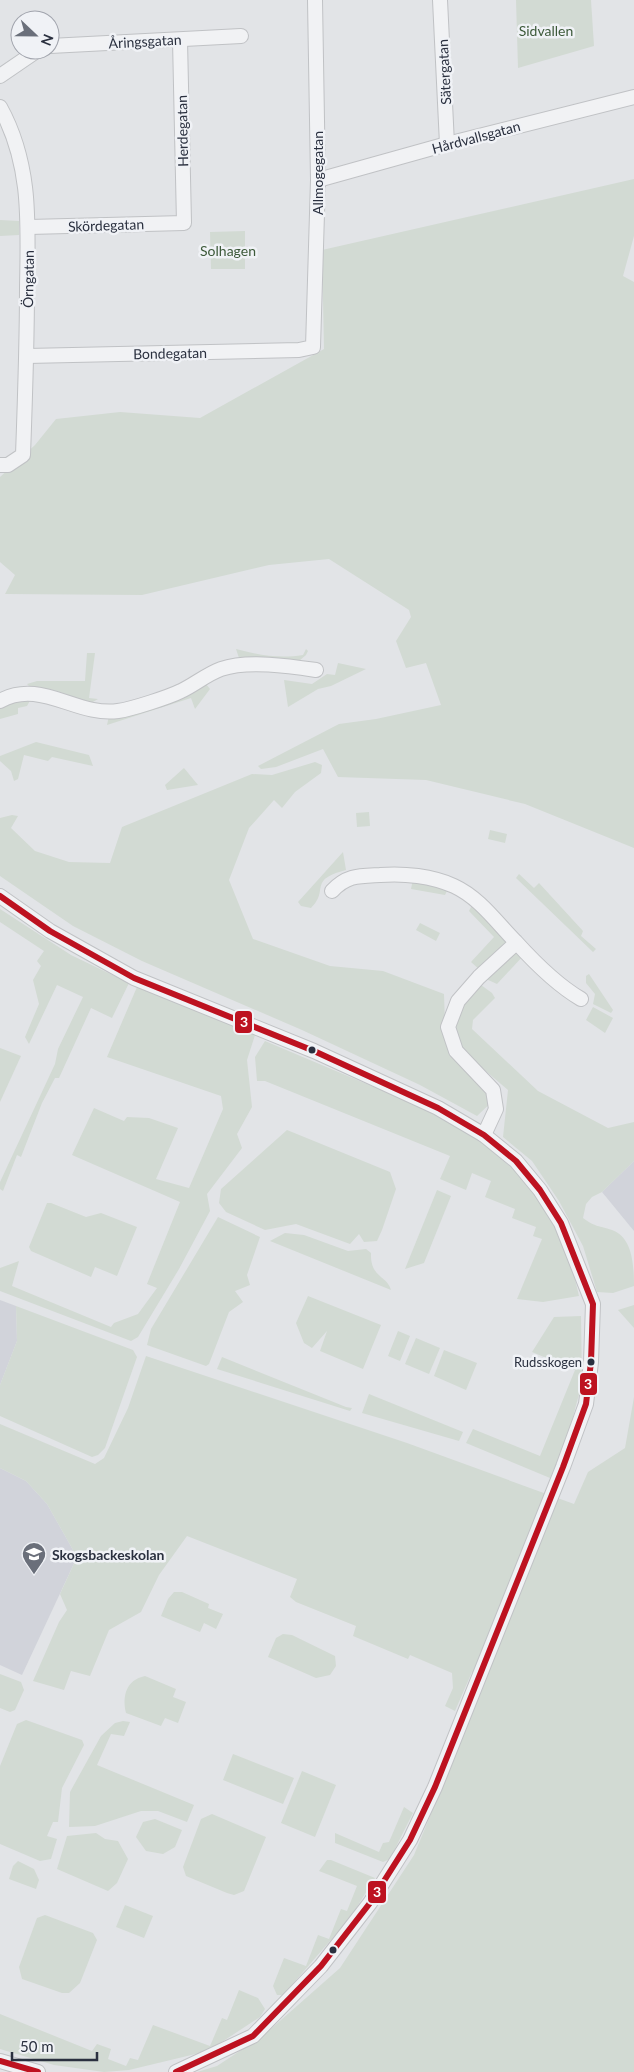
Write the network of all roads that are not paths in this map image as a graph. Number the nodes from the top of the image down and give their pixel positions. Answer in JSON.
{"nodes":[{"id":1,"x":314,"y":0,"type":"edge"},
{"id":2,"x":440,"y":0,"type":"edge"},
{"id":3,"x":241,"y":36,"type":"dead end"},
{"id":4,"x":180,"y":40,"type":"junction"},
{"id":5,"x":60,"y":46,"type":"edge"},
{"id":6,"x":23,"y":60,"type":"edge"},
{"id":7,"x":0,"y":76,"type":"edge"},
{"id":8,"x":634,"y":97,"type":"edge"},
{"id":9,"x":0,"y":107,"type":"edge"},
{"id":10,"x":447,"y":144,"type":"junction"},
{"id":11,"x":318,"y":180,"type":"junction"},
{"id":12,"x":184,"y":223,"type":"joint"},
{"id":13,"x":29,"y":227,"type":"junction"},
{"id":14,"x":313,"y":347,"type":"joint"},
{"id":15,"x":27,"y":356,"type":"junction"},
{"id":16,"x":0,"y":465,"type":"edge"},
{"id":17,"x":316,"y":670,"type":"dead end"},
{"id":18,"x":0,"y":701,"type":"edge"},
{"id":19,"x":332,"y":891,"type":"dead end"},
{"id":20,"x":0,"y":896,"type":"edge"},
{"id":21,"x":516,"y":943,"type":"junction"},
{"id":22,"x":581,"y":1000,"type":"dead end"},
{"id":23,"x":484,"y":1135,"type":"junction"},
{"id":24,"x":0,"y":2061,"type":"edge"},
{"id":25,"x":38,"y":2072,"type":"edge"},
{"id":26,"x":176,"y":2072,"type":"edge"}],
"edges":[{"from":1,"to":11,"type":"street","name":"Allmogegatan"},
{"from":2,"to":10,"type":"street","name":"Sätergatan"},
{"from":3,"to":4,"type":"street","name":"Åringsgatan"},
{"from":4,"to":5,"type":"street","name":"Åringsgatan"},
{"from":4,"to":12,"type":"street","name":"Herdegatan"},
{"from":6,"to":7,"type":"street"},
{"from":8,"to":10,"type":"street","name":"Hårdvallsgatan"},
{"from":9,"to":13,"type":"street","name":"Örngatan"},
{"from":10,"to":11,"type":"street","name":"Hårdvallsgatan"},
{"from":11,"to":14,"type":"street","name":"Allmogegatan"},
{"from":12,"to":13,"type":"street","name":"Skördegatan"},
{"from":13,"to":15,"type":"street","name":"Örngatan"},
{"from":14,"to":15,"type":"street","name":"Bondegatan"},
{"from":15,"to":16,"type":"street","name":"Örngatan"},
{"from":17,"to":18,"type":"street"},
{"from":19,"to":21,"type":"street"},
{"from":20,"to":23,"type":"street"},
{"from":21,"to":22,"type":"street"},
{"from":21,"to":23,"type":"street"},
{"from":23,"to":26,"type":"street"},
{"from":24,"to":25,"type":"street"}]}
